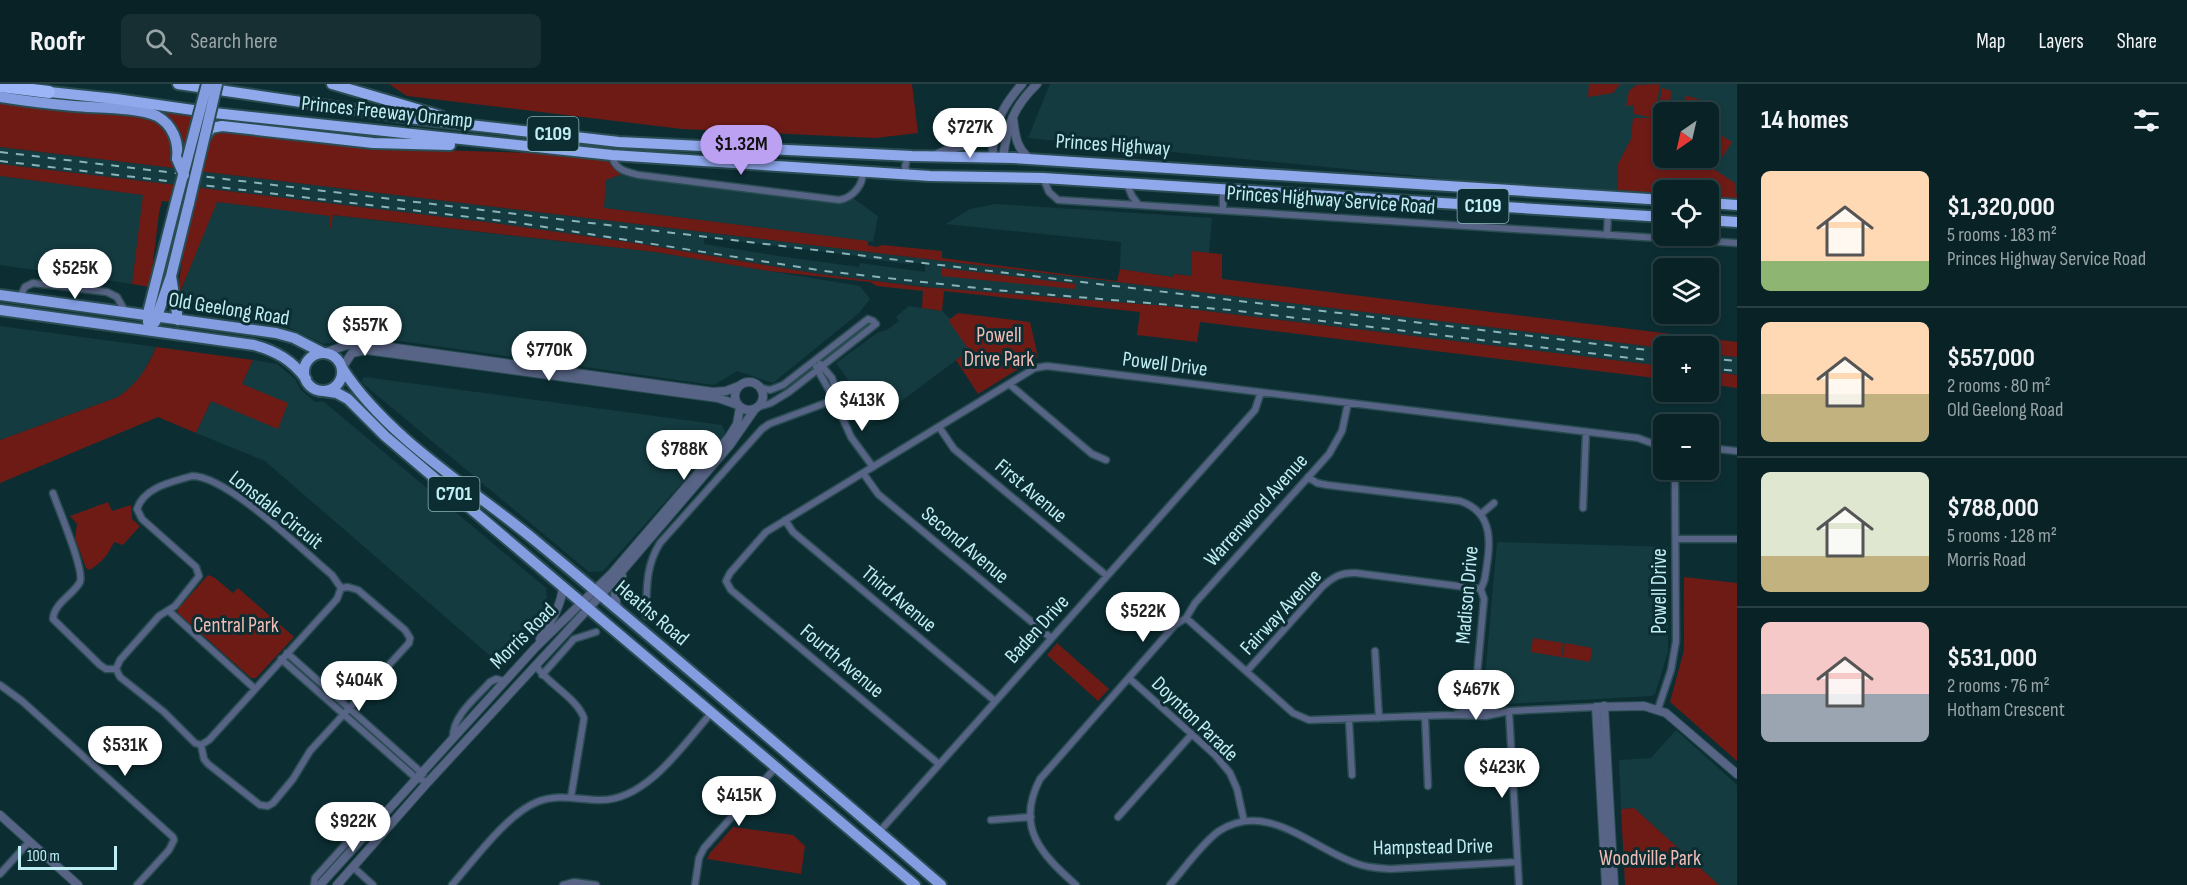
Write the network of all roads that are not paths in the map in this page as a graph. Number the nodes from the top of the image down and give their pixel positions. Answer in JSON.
{"nodes":[{"id":1,"x":177,"y":84,"type":"edge"},
{"id":2,"x":207,"y":84,"type":"edge"},
{"id":3,"x":217,"y":84,"type":"edge"},
{"id":4,"x":332,"y":84,"type":"edge"},
{"id":5,"x":1022,"y":84,"type":"edge"},
{"id":6,"x":1037,"y":84,"type":"edge"},
{"id":7,"x":0,"y":86,"type":"edge"},
{"id":8,"x":49,"y":92,"type":"joint"},
{"id":9,"x":0,"y":97,"type":"edge"},
{"id":10,"x":1013,"y":114,"type":"junction"},
{"id":11,"x":488,"y":127,"type":"junction"},
{"id":12,"x":993,"y":136,"type":"junction"},
{"id":13,"x":205,"y":138,"type":"junction"},
{"id":14,"x":619,"y":142,"type":"junction"},
{"id":15,"x":507,"y":145,"type":"junction"},
{"id":16,"x":842,"y":153,"type":"junction"},
{"id":17,"x":612,"y":155,"type":"junction"},
{"id":18,"x":910,"y":157,"type":"junction"},
{"id":19,"x":933,"y":157,"type":"junction"},
{"id":20,"x":997,"y":158,"type":"junction"},
{"id":21,"x":1031,"y":160,"type":"junction"},
{"id":22,"x":863,"y":172,"type":"junction"},
{"id":23,"x":1222,"y":172,"type":"junction"},
{"id":24,"x":891,"y":173,"type":"junction"},
{"id":25,"x":908,"y":174,"type":"junction"},
{"id":26,"x":184,"y":175,"type":"junction"},
{"id":27,"x":996,"y":177,"type":"junction"},
{"id":28,"x":1303,"y":177,"type":"junction"},
{"id":29,"x":1043,"y":178,"type":"junction"},
{"id":30,"x":1127,"y":184,"type":"junction"},
{"id":31,"x":1223,"y":189,"type":"junction"},
{"id":32,"x":1302,"y":194,"type":"junction"},
{"id":33,"x":1611,"y":196,"type":"junction"},
{"id":34,"x":1653,"y":199,"type":"edge"},
{"id":35,"x":1139,"y":204,"type":"junction"},
{"id":36,"x":1719,"y":204,"type":"edge"},
{"id":37,"x":1737,"y":205,"type":"edge"},
{"id":38,"x":1223,"y":210,"type":"junction"},
{"id":39,"x":1608,"y":214,"type":"junction"},
{"id":40,"x":1653,"y":216,"type":"edge"},
{"id":41,"x":1719,"y":221,"type":"edge"},
{"id":42,"x":1737,"y":222,"type":"edge"},
{"id":43,"x":1607,"y":235,"type":"junction"},
{"id":44,"x":1737,"y":243,"type":"edge"},
{"id":45,"x":171,"y":276,"type":"junction"},
{"id":46,"x":0,"y":295,"type":"edge"},
{"id":47,"x":20,"y":297,"type":"junction"},
{"id":48,"x":0,"y":310,"type":"edge"},
{"id":49,"x":125,"y":312,"type":"junction"},
{"id":50,"x":153,"y":316,"type":"junction"},
{"id":51,"x":178,"y":320,"type":"junction"},
{"id":52,"x":151,"y":331,"type":"junction"},
{"id":53,"x":407,"y":352,"type":"junction"},
{"id":54,"x":324,"y":353,"type":"junction"},
{"id":55,"x":814,"y":361,"type":"junction"},
{"id":56,"x":822,"y":366,"type":"junction"},
{"id":57,"x":342,"y":368,"type":"junction"},
{"id":58,"x":816,"y":371,"type":"junction"},
{"id":59,"x":832,"y":378,"type":"junction"},
{"id":60,"x":306,"y":379,"type":"junction"},
{"id":61,"x":626,"y":383,"type":"junction"},
{"id":62,"x":1009,"y":384,"type":"junction"},
{"id":63,"x":739,"y":387,"type":"junction"},
{"id":64,"x":828,"y":387,"type":"junction"},
{"id":65,"x":761,"y":388,"type":"junction"},
{"id":66,"x":837,"y":390,"type":"junction"},
{"id":67,"x":324,"y":391,"type":"junction"},
{"id":68,"x":1262,"y":392,"type":"junction"},
{"id":69,"x":833,"y":397,"type":"junction"},
{"id":70,"x":1348,"y":403,"type":"junction"},
{"id":71,"x":739,"y":406,"type":"junction"},
{"id":72,"x":756,"y":408,"type":"junction"},
{"id":73,"x":844,"y":419,"type":"junction"},
{"id":74,"x":939,"y":427,"type":"junction"},
{"id":75,"x":1586,"y":432,"type":"junction"},
{"id":76,"x":1653,"y":445,"type":"edge"},
{"id":77,"x":1719,"y":450,"type":"edge"},
{"id":78,"x":1737,"y":452,"type":"edge"},
{"id":79,"x":1107,"y":460,"type":"dead end"},
{"id":80,"x":868,"y":470,"type":"junction"},
{"id":81,"x":1308,"y":477,"type":"junction"},
{"id":82,"x":1675,"y":480,"type":"edge"},
{"id":83,"x":53,"y":493,"type":"dead end"},
{"id":84,"x":1494,"y":503,"type":"dead end"},
{"id":85,"x":1583,"y":508,"type":"dead end"},
{"id":86,"x":1481,"y":514,"type":"junction"},
{"id":87,"x":784,"y":520,"type":"junction"},
{"id":88,"x":1676,"y":539,"type":"junction"},
{"id":89,"x":1737,"y":539,"type":"edge"},
{"id":90,"x":629,"y":564,"type":"junction"},
{"id":91,"x":1107,"y":576,"type":"junction"},
{"id":92,"x":726,"y":581,"type":"joint"},
{"id":93,"x":563,"y":586,"type":"junction"},
{"id":94,"x":341,"y":588,"type":"junction"},
{"id":95,"x":1481,"y":589,"type":"junction"},
{"id":96,"x":598,"y":593,"type":"junction"},
{"id":97,"x":585,"y":606,"type":"junction"},
{"id":98,"x":616,"y":609,"type":"junction"},
{"id":99,"x":169,"y":611,"type":"junction"},
{"id":100,"x":646,"y":616,"type":"dead end"},
{"id":101,"x":1186,"y":618,"type":"junction"},
{"id":102,"x":596,"y":632,"type":"dead end"},
{"id":103,"x":1051,"y":638,"type":"junction"},
{"id":104,"x":535,"y":648,"type":"junction"},
{"id":105,"x":1375,"y":651,"type":"dead end"},
{"id":106,"x":287,"y":653,"type":"junction"},
{"id":107,"x":280,"y":659,"type":"junction"},
{"id":108,"x":518,"y":666,"type":"junction"},
{"id":109,"x":536,"y":666,"type":"junction"},
{"id":110,"x":116,"y":669,"type":"junction"},
{"id":111,"x":1247,"y":671,"type":"junction"},
{"id":112,"x":542,"y":675,"type":"junction"},
{"id":113,"x":525,"y":678,"type":"junction"},
{"id":114,"x":1129,"y":678,"type":"junction"},
{"id":115,"x":0,"y":686,"type":"edge"},
{"id":116,"x":326,"y":688,"type":"junction"},
{"id":117,"x":255,"y":689,"type":"junction"},
{"id":118,"x":321,"y":694,"type":"junction"},
{"id":119,"x":724,"y":699,"type":"junction"},
{"id":120,"x":995,"y":701,"type":"junction"},
{"id":121,"x":1600,"y":707,"type":"junction"},
{"id":122,"x":1658,"y":709,"type":"junction"},
{"id":123,"x":346,"y":711,"type":"junction"},
{"id":124,"x":1509,"y":711,"type":"junction"},
{"id":125,"x":712,"y":712,"type":"junction"},
{"id":126,"x":1475,"y":713,"type":"junction"},
{"id":127,"x":1425,"y":717,"type":"junction"},
{"id":128,"x":1379,"y":718,"type":"junction"},
{"id":129,"x":1349,"y":720,"type":"junction"},
{"id":130,"x":1192,"y":734,"type":"junction"},
{"id":131,"x":385,"y":740,"type":"junction"},
{"id":132,"x":201,"y":745,"type":"junction"},
{"id":133,"x":380,"y":746,"type":"junction"},
{"id":134,"x":939,"y":764,"type":"junction"},
{"id":135,"x":777,"y":766,"type":"junction"},
{"id":136,"x":1737,"y":774,"type":"edge"},
{"id":137,"x":418,"y":775,"type":"junction"},
{"id":138,"x":1352,"y":775,"type":"dead end"},
{"id":139,"x":428,"y":782,"type":"junction"},
{"id":140,"x":1428,"y":786,"type":"dead end"},
{"id":141,"x":571,"y":797,"type":"junction"},
{"id":142,"x":384,"y":814,"type":"junction"},
{"id":143,"x":0,"y":815,"type":"edge"},
{"id":144,"x":1118,"y":817,"type":"dead end"},
{"id":145,"x":1030,"y":818,"type":"junction"},
{"id":146,"x":992,"y":820,"type":"dead end"},
{"id":147,"x":1244,"y":821,"type":"junction"},
{"id":148,"x":879,"y":832,"type":"junction"},
{"id":149,"x":29,"y":842,"type":"junction"},
{"id":150,"x":1517,"y":862,"type":"junction"},
{"id":151,"x":353,"y":867,"type":"junction"},
{"id":152,"x":0,"y":874,"type":"edge"},
{"id":153,"x":78,"y":885,"type":"edge"},
{"id":154,"x":137,"y":885,"type":"edge"},
{"id":155,"x":314,"y":885,"type":"edge"},
{"id":156,"x":321,"y":885,"type":"edge"},
{"id":157,"x":337,"y":885,"type":"edge"},
{"id":158,"x":373,"y":885,"type":"edge"},
{"id":159,"x":452,"y":885,"type":"edge"},
{"id":160,"x":563,"y":885,"type":"edge"},
{"id":161,"x":596,"y":885,"type":"edge"},
{"id":162,"x":695,"y":885,"type":"edge"},
{"id":163,"x":915,"y":885,"type":"edge"},
{"id":164,"x":941,"y":885,"type":"edge"},
{"id":165,"x":1076,"y":885,"type":"edge"},
{"id":166,"x":1170,"y":885,"type":"edge"},
{"id":167,"x":1519,"y":885,"type":"edge"},
{"id":168,"x":1606,"y":885,"type":"edge"},
{"id":169,"x":1614,"y":885,"type":"edge"}],
"edges":[{"from":1,"to":11,"type":"highway"},
{"from":2,"to":26,"type":"main road","bridge":true},
{"from":3,"to":13,"type":"main road","bridge":true},
{"from":4,"to":11,"type":"highway"},
{"from":5,"to":12,"type":"street"},
{"from":6,"to":10,"type":"street"},
{"from":7,"to":8,"type":"highway"},
{"from":8,"to":15,"type":"highway","name":"Princes Freeway Onramp"},
{"from":9,"to":26,"type":"main road","bridge":true},
{"from":10,"to":20,"type":"street"},
{"from":10,"to":21,"type":"street"},
{"from":11,"to":14,"type":"highway","name":"Princes Highway","number":"C109"},
{"from":12,"to":19,"type":"street"},
{"from":12,"to":20,"type":"street"},
{"from":13,"to":15,"type":"highway","bridge":true},
{"from":13,"to":45,"type":"main road","bridge":true},
{"from":14,"to":16,"type":"highway","name":"Princes Highway","number":"C109"},
{"from":14,"to":17,"type":"highway"},
{"from":15,"to":17,"type":"highway","name":"Princes Highway","number":"C109"},
{"from":16,"to":18,"type":"highway","name":"Princes Highway","number":"C109"},
{"from":16,"to":22,"type":"highway"},
{"from":17,"to":22,"type":"highway","name":"Princes Highway","number":"C109"},
{"from":17,"to":22,"type":"street"},
{"from":18,"to":19,"type":"highway","name":"Princes Highway","number":"C109"},
{"from":18,"to":24,"type":"highway"},
{"from":18,"to":25,"type":"street"},
{"from":19,"to":20,"type":"highway","name":"Princes Highway","number":"C109"},
{"from":20,"to":21,"type":"highway","name":"Princes Highway","number":"C109"},
{"from":20,"to":27,"type":"highway"},
{"from":21,"to":23,"type":"highway","name":"Princes Highway","number":"C109"},
{"from":22,"to":24,"type":"highway","name":"Princes Highway","number":"C109"},
{"from":23,"to":28,"type":"highway","name":"Princes Highway","number":"C109"},
{"from":23,"to":31,"type":"highway"},
{"from":24,"to":25,"type":"highway","name":"Princes Highway","number":"C109"},
{"from":25,"to":27,"type":"highway","name":"Princes Highway","number":"C109"},
{"from":26,"to":50,"type":"main road","bridge":true},
{"from":27,"to":29,"type":"highway","name":"Princes Highway","number":"C109"},
{"from":28,"to":32,"type":"highway"},
{"from":28,"to":33,"type":"highway","name":"Princes Highway","number":"C109"},
{"from":29,"to":30,"type":"highway","name":"Princes Highway","number":"C109"},
{"from":29,"to":35,"type":"street","name":"Princes Highway Service Road"},
{"from":30,"to":31,"type":"highway","name":"Princes Highway","number":"C109"},
{"from":30,"to":35,"type":"street","name":"Princes Highway"},
{"from":31,"to":32,"type":"highway","name":"Princes Highway","number":"C109"},
{"from":31,"to":38,"type":"street"},
{"from":32,"to":39,"type":"highway","name":"Princes Highway","number":"C109"},
{"from":33,"to":34,"type":"highway","name":"Princes Highway","number":"C109"},
{"from":33,"to":39,"type":"highway"},
{"from":35,"to":38,"type":"street","name":"Princes Highway Service Road"},
{"from":36,"to":37,"type":"highway"},
{"from":38,"to":43,"type":"street","name":"Princes Highway Service Road"},
{"from":39,"to":40,"type":"highway","name":"Princes Highway","number":"C109"},
{"from":39,"to":43,"type":"street"},
{"from":41,"to":42,"type":"highway"},
{"from":43,"to":44,"type":"street","name":"Princes Highway Service Road"},
{"from":45,"to":50,"type":"main road"},
{"from":45,"to":51,"type":"main road"},
{"from":46,"to":47,"type":"main road","name":"Old Geelong Road","number":"C701"},
{"from":47,"to":49,"type":"main road","name":"Old Geelong Road","number":"C701"},
{"from":47,"to":49,"type":"street"},
{"from":48,"to":52,"type":"main road","name":"Old Geelong Road","number":"C701"},
{"from":49,"to":50,"type":"main road","name":"Old Geelong Road","number":"C701"},
{"from":50,"to":51,"type":"main road","name":"Old Geelong Road","number":"C701"},
{"from":50,"to":52,"type":"main road"},
{"from":51,"to":54,"type":"main road","name":"Old Geelong Road","number":"C701"},
{"from":52,"to":60,"type":"main road","name":"Old Geelong Road","number":"C701"},
{"from":53,"to":54,"type":"street"},
{"from":53,"to":57,"type":"street"},
{"from":53,"to":61,"type":"street"},
{"from":54,"to":57,"type":"main road","number":"C701"},
{"from":54,"to":60,"type":"main road"},
{"from":55,"to":56,"type":"street"},
{"from":55,"to":56,"type":"street"},
{"from":55,"to":58,"type":"street"},
{"from":55,"to":65,"type":"street"},
{"from":56,"to":58,"type":"street"},
{"from":56,"to":59,"type":"street"},
{"from":57,"to":67,"type":"main road"},
{"from":57,"to":96,"type":"main road","name":"Heaths Road","number":"C701"},
{"from":58,"to":64,"type":"street"},
{"from":58,"to":72,"type":"street"},
{"from":59,"to":64,"type":"street"},
{"from":59,"to":66,"type":"street"},
{"from":60,"to":67,"type":"main road","number":"C701"},
{"from":61,"to":63,"type":"street"},
{"from":61,"to":71,"type":"street"},
{"from":62,"to":68,"type":"street","name":"Powell Drive"},
{"from":62,"to":74,"type":"street","name":"Powell Drive"},
{"from":62,"to":79,"type":"street"},
{"from":63,"to":65,"type":"street"},
{"from":63,"to":71,"type":"street"},
{"from":64,"to":66,"type":"street"},
{"from":64,"to":69,"type":"street"},
{"from":65,"to":72,"type":"street"},
{"from":66,"to":69,"type":"street"},
{"from":66,"to":73,"type":"street"},
{"from":67,"to":93,"type":"main road","name":"Heaths Road","number":"C701"},
{"from":68,"to":70,"type":"street","name":"Powell Drive"},
{"from":68,"to":91,"type":"street","name":"Baden Drive"},
{"from":69,"to":73,"type":"street"},
{"from":69,"to":100,"type":"street"},
{"from":70,"to":75,"type":"street","name":"Powell Drive"},
{"from":70,"to":81,"type":"street","name":"Warrenwood Avenue"},
{"from":71,"to":72,"type":"street"},
{"from":71,"to":96,"type":"street","name":"Morris Road"},
{"from":72,"to":90,"type":"street","name":"Morris Road"},
{"from":73,"to":80,"type":"street","name":"Second Avenue"},
{"from":74,"to":80,"type":"street","name":"Powell Drive"},
{"from":74,"to":91,"type":"street","name":"First Avenue"},
{"from":75,"to":76,"type":"street","name":"Powell Drive"},
{"from":75,"to":85,"type":"street"},
{"from":77,"to":78,"type":"street"},
{"from":80,"to":87,"type":"street","name":"Powell Drive"},
{"from":80,"to":103,"type":"street","name":"Second Avenue"},
{"from":81,"to":86,"type":"street"},
{"from":81,"to":101,"type":"street","name":"Warrenwood Avenue"},
{"from":82,"to":88,"type":"street","name":"Powell Drive"},
{"from":83,"to":110,"type":"street"},
{"from":84,"to":86,"type":"street"},
{"from":86,"to":95,"type":"street","name":"Madison Drive"},
{"from":87,"to":92,"type":"street","name":"Powell Drive"},
{"from":87,"to":120,"type":"street","name":"Third Avenue"},
{"from":88,"to":89,"type":"street"},
{"from":88,"to":122,"type":"street","name":"Powell Drive"},
{"from":90,"to":96,"type":"street","name":"Morris Road"},
{"from":90,"to":98,"type":"street"},
{"from":91,"to":103,"type":"street","name":"Baden Drive"},
{"from":92,"to":134,"type":"street","name":"Fourth Avenue"},
{"from":93,"to":97,"type":"main road","name":"Heaths Road","number":"C701"},
{"from":93,"to":104,"type":"street"},
{"from":94,"to":99,"type":"street","name":"Lonsdale Circuit"},
{"from":94,"to":106,"type":"street"},
{"from":94,"to":123,"type":"street"},
{"from":95,"to":111,"type":"street","name":"Fairway Avenue"},
{"from":95,"to":126,"type":"street","name":"Madison Drive"},
{"from":96,"to":97,"type":"street","name":"Morris Road"},
{"from":96,"to":98,"type":"main road","name":"Heaths Road","number":"C701"},
{"from":97,"to":104,"type":"street","name":"Morris Road"},
{"from":97,"to":109,"type":"street","name":"Morris Road"},
{"from":97,"to":125,"type":"main road","name":"Heaths Road","number":"C701"},
{"from":98,"to":119,"type":"main road","name":"Heaths Road","number":"C701"},
{"from":99,"to":110,"type":"street","name":"Lonsdale Circuit"},
{"from":99,"to":117,"type":"street"},
{"from":101,"to":111,"type":"street"},
{"from":101,"to":114,"type":"street","name":"Warrenwood Avenue"},
{"from":102,"to":112,"type":"street"},
{"from":103,"to":120,"type":"street","name":"Baden Drive"},
{"from":104,"to":108,"type":"street","name":"Morris Road"},
{"from":105,"to":128,"type":"street"},
{"from":106,"to":107,"type":"street"},
{"from":106,"to":116,"type":"street"},
{"from":107,"to":117,"type":"street"},
{"from":107,"to":118,"type":"street"},
{"from":108,"to":109,"type":"street"},
{"from":108,"to":137,"type":"street","name":"Morris Road"},
{"from":109,"to":112,"type":"street"},
{"from":109,"to":113,"type":"street","name":"Morris Road"},
{"from":110,"to":132,"type":"street"},
{"from":111,"to":129,"type":"street"},
{"from":112,"to":113,"type":"street"},
{"from":112,"to":141,"type":"street"},
{"from":113,"to":139,"type":"street","name":"Morris Road"},
{"from":114,"to":130,"type":"street","name":"Doynton Parade"},
{"from":114,"to":145,"type":"street","name":"Warrenwood Avenue"},
{"from":115,"to":154,"type":"street"},
{"from":116,"to":118,"type":"street"},
{"from":116,"to":123,"type":"street"},
{"from":117,"to":132,"type":"street"},
{"from":118,"to":123,"type":"street"},
{"from":119,"to":125,"type":"main road"},
{"from":119,"to":148,"type":"main road","name":"Heaths Road","number":"C701"},
{"from":120,"to":134,"type":"street","name":"Baden Drive"},
{"from":121,"to":122,"type":"street"},
{"from":121,"to":124,"type":"street"},
{"from":121,"to":168,"type":"street"},
{"from":121,"to":169,"type":"street"},
{"from":122,"to":136,"type":"street"},
{"from":123,"to":131,"type":"street"},
{"from":123,"to":132,"type":"street"},
{"from":123,"to":133,"type":"street"},
{"from":124,"to":126,"type":"street"},
{"from":124,"to":150,"type":"street"},
{"from":125,"to":135,"type":"main road","name":"Heaths Road","number":"C701"},
{"from":125,"to":141,"type":"street"},
{"from":126,"to":127,"type":"street"},
{"from":127,"to":128,"type":"street"},
{"from":127,"to":140,"type":"street"},
{"from":128,"to":129,"type":"street"},
{"from":129,"to":138,"type":"street"},
{"from":130,"to":144,"type":"street"},
{"from":130,"to":147,"type":"street","name":"Doynton Parade"},
{"from":131,"to":133,"type":"street"},
{"from":131,"to":137,"type":"street"},
{"from":133,"to":137,"type":"street"},
{"from":134,"to":148,"type":"street","name":"Baden Drive"},
{"from":135,"to":162,"type":"street"},
{"from":135,"to":163,"type":"main road","name":"Heaths Road","number":"C701"},
{"from":137,"to":139,"type":"street"},
{"from":137,"to":142,"type":"street","name":"Morris Road"},
{"from":139,"to":151,"type":"street","name":"Morris Road"},
{"from":141,"to":159,"type":"street"},
{"from":142,"to":155,"type":"street"},
{"from":142,"to":156,"type":"street","name":"Morris Road"},
{"from":143,"to":149,"type":"street"},
{"from":145,"to":146,"type":"street"},
{"from":145,"to":165,"type":"street","name":"Warrenwood Avenue"},
{"from":147,"to":150,"type":"street","name":"Hampstead Drive"},
{"from":147,"to":166,"type":"street"},
{"from":148,"to":164,"type":"main road","name":"Heaths Road","number":"C701"},
{"from":149,"to":152,"type":"street"},
{"from":149,"to":153,"type":"street"},
{"from":150,"to":167,"type":"street"},
{"from":151,"to":157,"type":"street","name":"Morris Road"},
{"from":151,"to":158,"type":"street"},
{"from":160,"to":161,"type":"street"}]}
